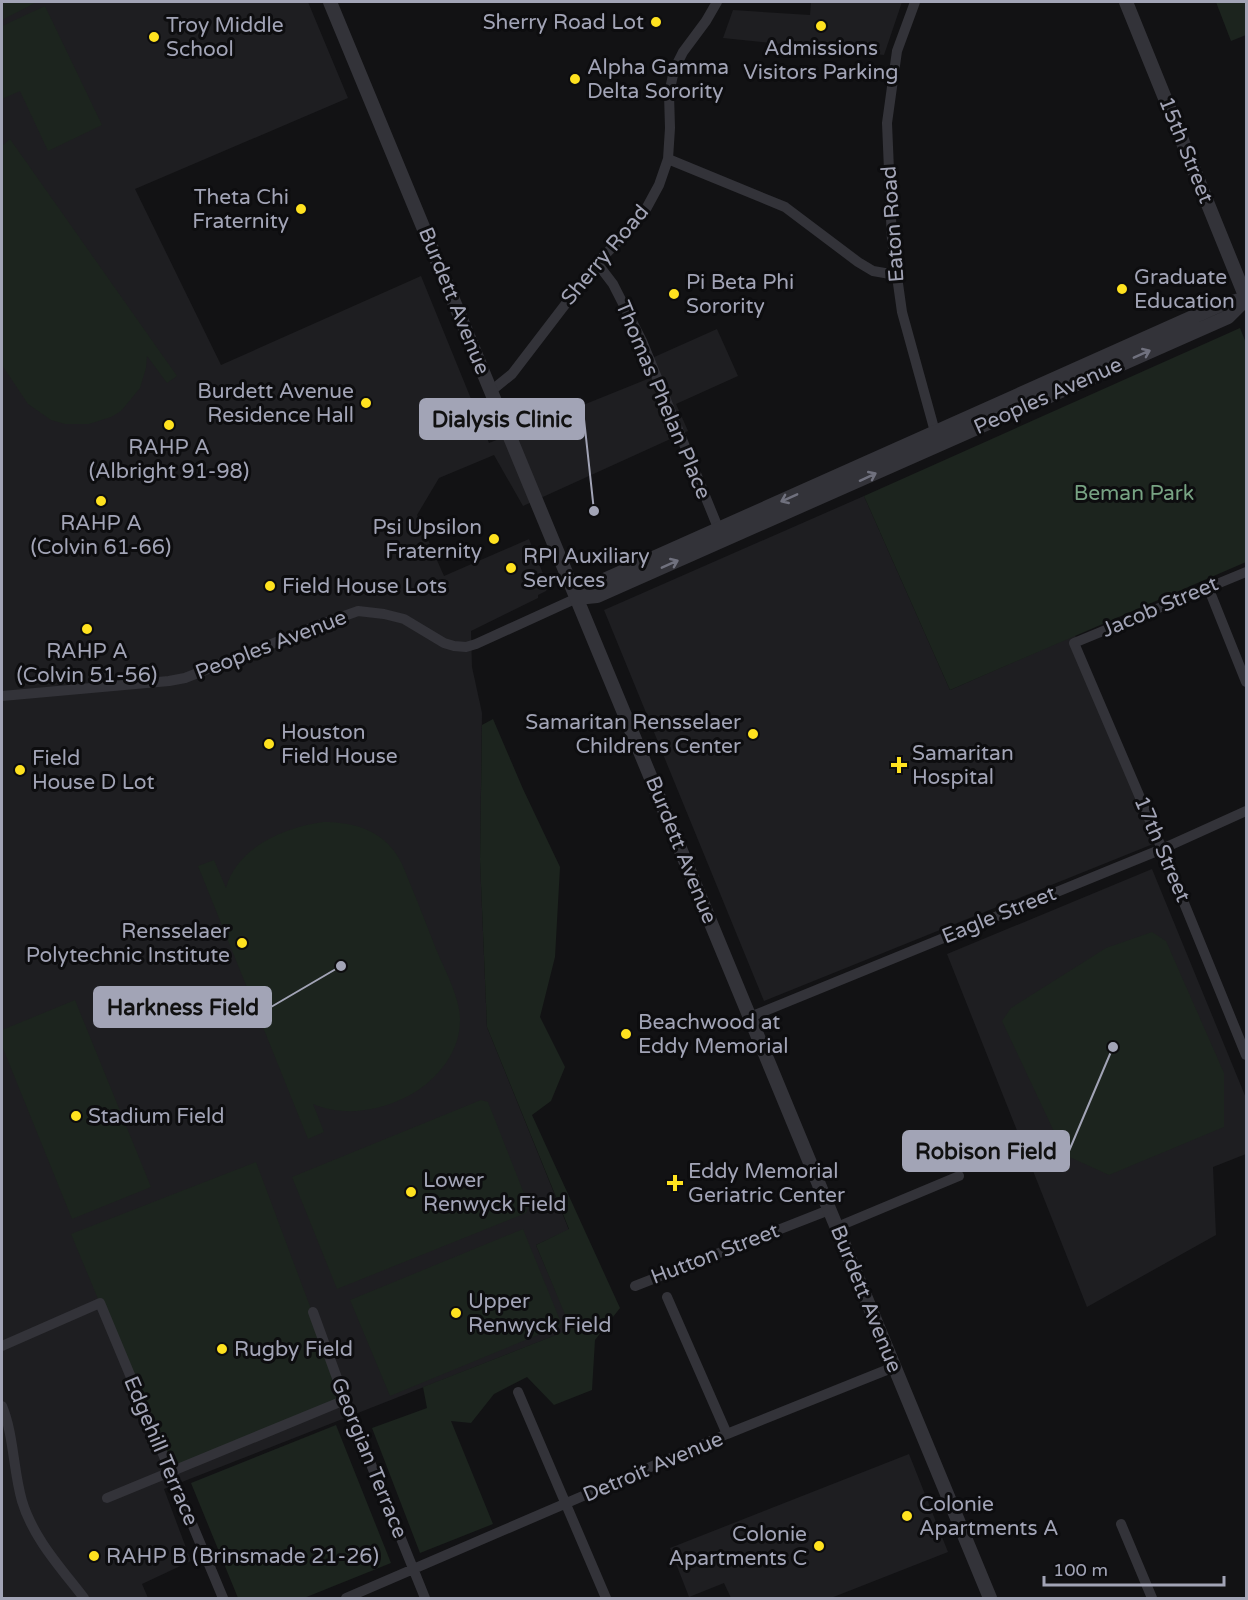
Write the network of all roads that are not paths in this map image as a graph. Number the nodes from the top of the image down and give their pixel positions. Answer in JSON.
{"nodes":[{"id":1,"x":330,"y":2,"type":"edge"},
{"id":2,"x":717,"y":2,"type":"edge"},
{"id":3,"x":915,"y":2,"type":"edge"},
{"id":4,"x":1126,"y":2,"type":"edge"},
{"id":5,"x":668,"y":159,"type":"junction"},
{"id":6,"x":597,"y":263,"type":"junction"},
{"id":7,"x":896,"y":275,"type":"junction"},
{"id":8,"x":1246,"y":299,"type":"edge"},
{"id":9,"x":491,"y":392,"type":"junction"},
{"id":10,"x":937,"y":438,"type":"junction"},
{"id":11,"x":721,"y":536,"type":"junction"},
{"id":12,"x":1246,"y":572,"type":"edge"},
{"id":13,"x":1208,"y":588,"type":"junction"},
{"id":14,"x":577,"y":598,"type":"junction"},
{"id":15,"x":1074,"y":643,"type":"joint"},
{"id":16,"x":1246,"y":682,"type":"edge"},
{"id":17,"x":2,"y":696,"type":"edge"},
{"id":18,"x":1246,"y":811,"type":"edge"},
{"id":19,"x":1162,"y":849,"type":"junction"},
{"id":20,"x":750,"y":1017,"type":"junction"},
{"id":21,"x":1246,"y":1052,"type":"edge"},
{"id":22,"x":959,"y":1176,"type":"dead end"},
{"id":23,"x":829,"y":1210,"type":"junction"},
{"id":24,"x":837,"y":1227,"type":"junction"},
{"id":25,"x":635,"y":1286,"type":"dead end"},
{"id":26,"x":667,"y":1297,"type":"dead end"},
{"id":27,"x":313,"y":1312,"type":"dead end"},
{"id":28,"x":2,"y":1346,"type":"edge"},
{"id":29,"x":894,"y":1366,"type":"junction"},
{"id":30,"x":518,"y":1392,"type":"dead end"},
{"id":31,"x":345,"y":1400,"type":"junction"},
{"id":32,"x":2,"y":1406,"type":"edge"},
{"id":33,"x":728,"y":1434,"type":"junction"},
{"id":34,"x":170,"y":1472,"type":"junction"},
{"id":35,"x":107,"y":1498,"type":"dead end"},
{"id":36,"x":566,"y":1504,"type":"junction"},
{"id":37,"x":1121,"y":1524,"type":"dead end"},
{"id":38,"x":414,"y":1570,"type":"junction"},
{"id":39,"x":84,"y":1599,"type":"edge"},
{"id":40,"x":223,"y":1599,"type":"edge"},
{"id":41,"x":346,"y":1599,"type":"edge"},
{"id":42,"x":425,"y":1599,"type":"edge"},
{"id":43,"x":606,"y":1599,"type":"edge"},
{"id":44,"x":990,"y":1599,"type":"edge"},
{"id":45,"x":1152,"y":1599,"type":"edge"}],
"edges":[{"from":1,"to":9,"type":"street","name":"Burdett Avenue"},
{"from":2,"to":5,"type":"street","name":"Sherry Road"},
{"from":3,"to":7,"type":"street","name":"Eaton Road"},
{"from":4,"to":8,"type":"street","name":"15th Street"},
{"from":5,"to":6,"type":"street","name":"Sherry Road"},
{"from":5,"to":7,"type":"street"},
{"from":6,"to":9,"type":"street","name":"Sherry Road"},
{"from":6,"to":11,"type":"street","name":"Thomas Phelan Place"},
{"from":7,"to":10,"type":"street","name":"Eaton Road"},
{"from":8,"to":10,"type":"street","name":"Peoples Avenue"},
{"from":9,"to":14,"type":"street","name":"Burdett Avenue"},
{"from":10,"to":11,"type":"street","name":"Peoples Avenue"},
{"from":11,"to":14,"type":"street","name":"Peoples Avenue"},
{"from":12,"to":13,"type":"street","name":"Jacob Street"},
{"from":13,"to":15,"type":"street","name":"Jacob Street"},
{"from":13,"to":16,"type":"street"},
{"from":14,"to":17,"type":"street","name":"Peoples Avenue"},
{"from":14,"to":20,"type":"street","name":"Burdett Avenue"},
{"from":15,"to":19,"type":"street","name":"17th Street"},
{"from":18,"to":19,"type":"street","name":"Eagle Street"},
{"from":19,"to":20,"type":"street","name":"Eagle Street"},
{"from":19,"to":21,"type":"street","name":"17th Street"},
{"from":20,"to":23,"type":"street","name":"Burdett Avenue"},
{"from":22,"to":24,"type":"street"},
{"from":23,"to":24,"type":"street","name":"Burdett Avenue"},
{"from":23,"to":25,"type":"street","name":"Hutton Street"},
{"from":24,"to":29,"type":"street","name":"Burdett Avenue"},
{"from":26,"to":33,"type":"street"},
{"from":27,"to":31,"type":"street","name":"Georgian Terrace"},
{"from":28,"to":34,"type":"street","name":"Edgehill Terrace"},
{"from":29,"to":33,"type":"street","name":"Detroit Avenue"},
{"from":29,"to":44,"type":"street","name":"Burdett Avenue"},
{"from":30,"to":36,"type":"street"},
{"from":31,"to":34,"type":"street"},
{"from":31,"to":38,"type":"street","name":"Georgian Terrace"},
{"from":32,"to":39,"type":"street"},
{"from":33,"to":36,"type":"street","name":"Detroit Avenue"},
{"from":34,"to":35,"type":"street"},
{"from":34,"to":40,"type":"street","name":"Edgehill Terrace"},
{"from":36,"to":38,"type":"street","name":"Detroit Avenue"},
{"from":36,"to":43,"type":"street"},
{"from":37,"to":45,"type":"street"},
{"from":38,"to":41,"type":"street","name":"Detroit Avenue"},
{"from":38,"to":42,"type":"street","name":"Georgian Terrace"}]}
